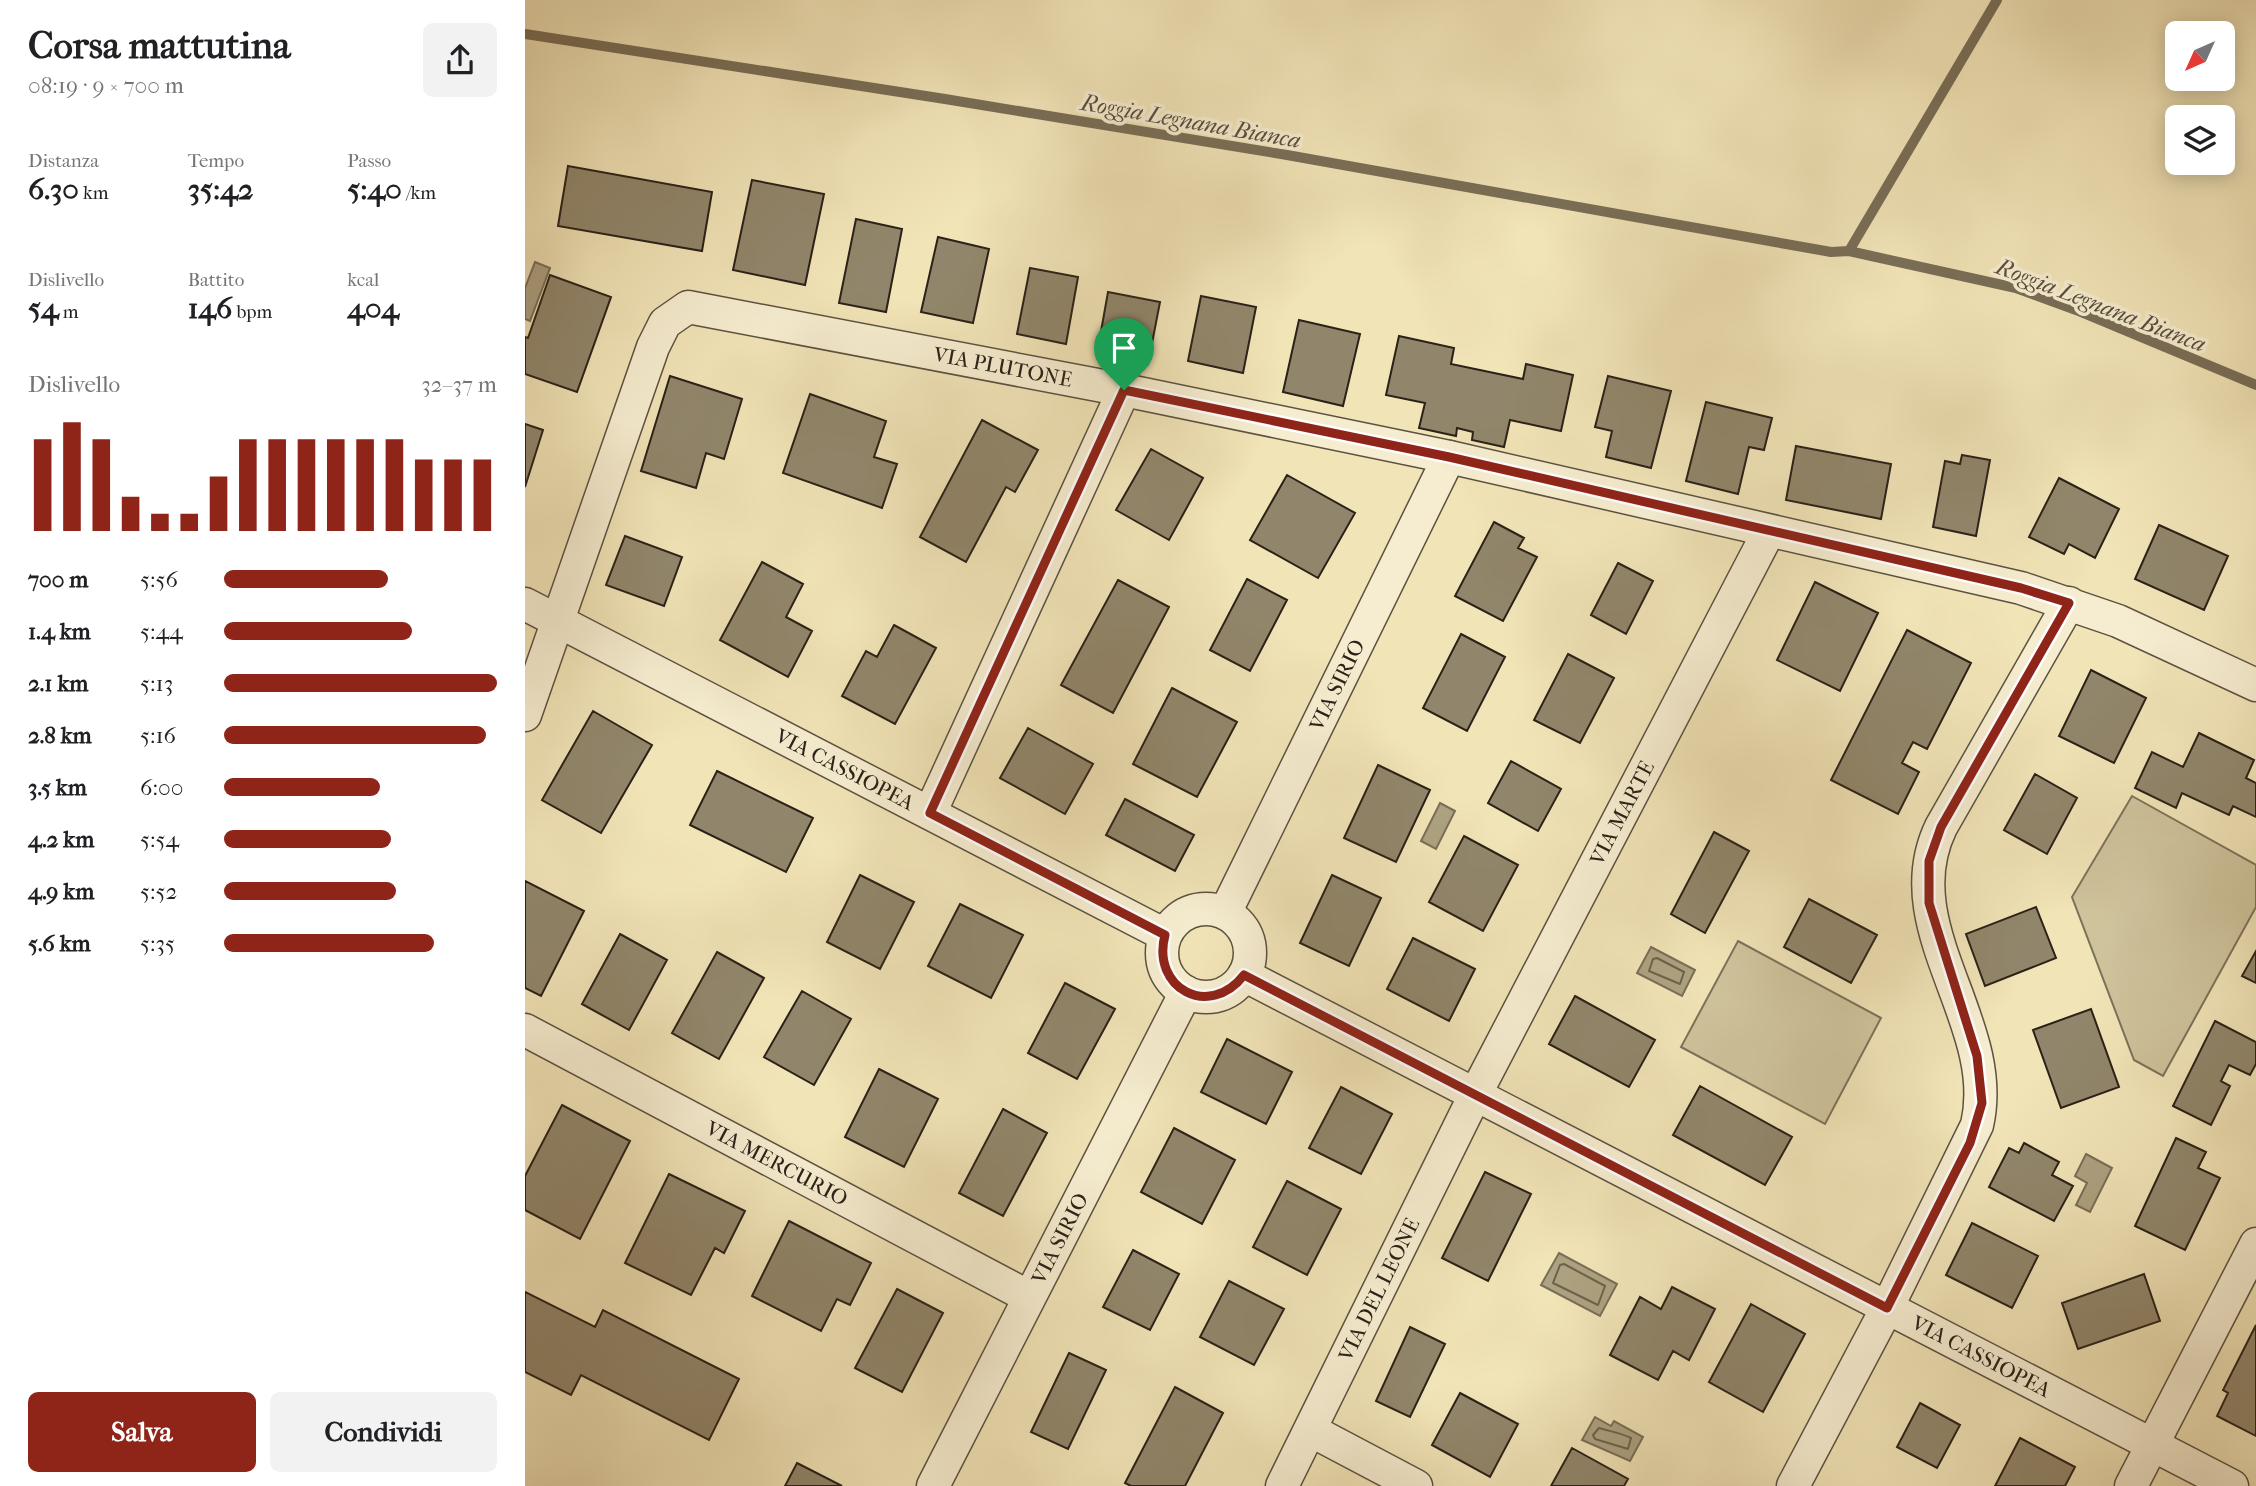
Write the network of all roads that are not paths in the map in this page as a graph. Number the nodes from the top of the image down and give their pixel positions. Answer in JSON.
{"nodes":[{"id":1,"x":1124,"y":390,"type":"junction"},
{"id":2,"x":1449,"y":457,"type":"junction"},
{"id":3,"x":1769,"y":531,"type":"junction"},
{"id":4,"x":2069,"y":603,"type":"junction"},
{"id":5,"x":525,"y":604,"type":"edge"},
{"id":6,"x":559,"y":621,"type":"junction"},
{"id":7,"x":2256,"y":685,"type":"edge"},
{"id":8,"x":525,"y":715,"type":"edge"},
{"id":9,"x":930,"y":813,"type":"junction"},
{"id":10,"x":1225,"y":913,"type":"junction"},
{"id":11,"x":1165,"y":935,"type":"junction"},
{"id":12,"x":1244,"y":975,"type":"junction"},
{"id":13,"x":1186,"y":992,"type":"junction"},
{"id":14,"x":525,"y":1030,"type":"edge"},
{"id":15,"x":1475,"y":1095,"type":"junction"},
{"id":16,"x":2256,"y":1244,"type":"edge"},
{"id":17,"x":1029,"y":1297,"type":"junction"},
{"id":18,"x":1887,"y":1308,"type":"junction"},
{"id":19,"x":1312,"y":1431,"type":"junction"},
{"id":20,"x":2153,"y":1445,"type":"junction"},
{"id":21,"x":933,"y":1486,"type":"edge"},
{"id":22,"x":1282,"y":1486,"type":"edge"},
{"id":23,"x":1416,"y":1486,"type":"edge"},
{"id":24,"x":1793,"y":1486,"type":"edge"},
{"id":25,"x":2131,"y":1486,"type":"edge"},
{"id":26,"x":2232,"y":1486,"type":"edge"}],
"edges":[{"from":1,"to":2,"type":"street","name":"VIA PLUTONE"},
{"from":1,"to":6,"type":"street","name":"VIA PLUTONE"},
{"from":1,"to":9,"type":"street"},
{"from":2,"to":3,"type":"street","name":"VIA PLUTONE"},
{"from":2,"to":10,"type":"street","name":"VIA SIRIO"},
{"from":3,"to":4,"type":"street","name":"VIA PLUTONE"},
{"from":3,"to":15,"type":"street","name":"VIA MARTE"},
{"from":4,"to":7,"type":"street","name":"VIA PLUTONE"},
{"from":4,"to":18,"type":"street"},
{"from":5,"to":6,"type":"street","name":"VIA CASSIOPEA"},
{"from":6,"to":8,"type":"street"},
{"from":6,"to":9,"type":"street","name":"VIA CASSIOPEA"},
{"from":9,"to":11,"type":"street","name":"VIA CASSIOPEA"},
{"from":10,"to":11,"type":"street"},
{"from":10,"to":12,"type":"street"},
{"from":11,"to":13,"type":"street"},
{"from":12,"to":13,"type":"street"},
{"from":12,"to":15,"type":"street","name":"VIA CASSIOPEA"},
{"from":13,"to":17,"type":"street","name":"VIA SIRIO"},
{"from":14,"to":17,"type":"street","name":"VIA MERCURIO"},
{"from":15,"to":18,"type":"street","name":"VIA CASSIOPEA"},
{"from":15,"to":19,"type":"street","name":"VIA DEL LEONE"},
{"from":16,"to":20,"type":"street"},
{"from":17,"to":21,"type":"street","name":"VIA SIRIO"},
{"from":18,"to":20,"type":"street","name":"VIA CASSIOPEA"},
{"from":18,"to":24,"type":"street"},
{"from":19,"to":22,"type":"street","name":"VIA DEL LEONE"},
{"from":19,"to":23,"type":"street"},
{"from":20,"to":25,"type":"street"},
{"from":20,"to":26,"type":"street","name":"VIA CASSIOPEA"}]}
